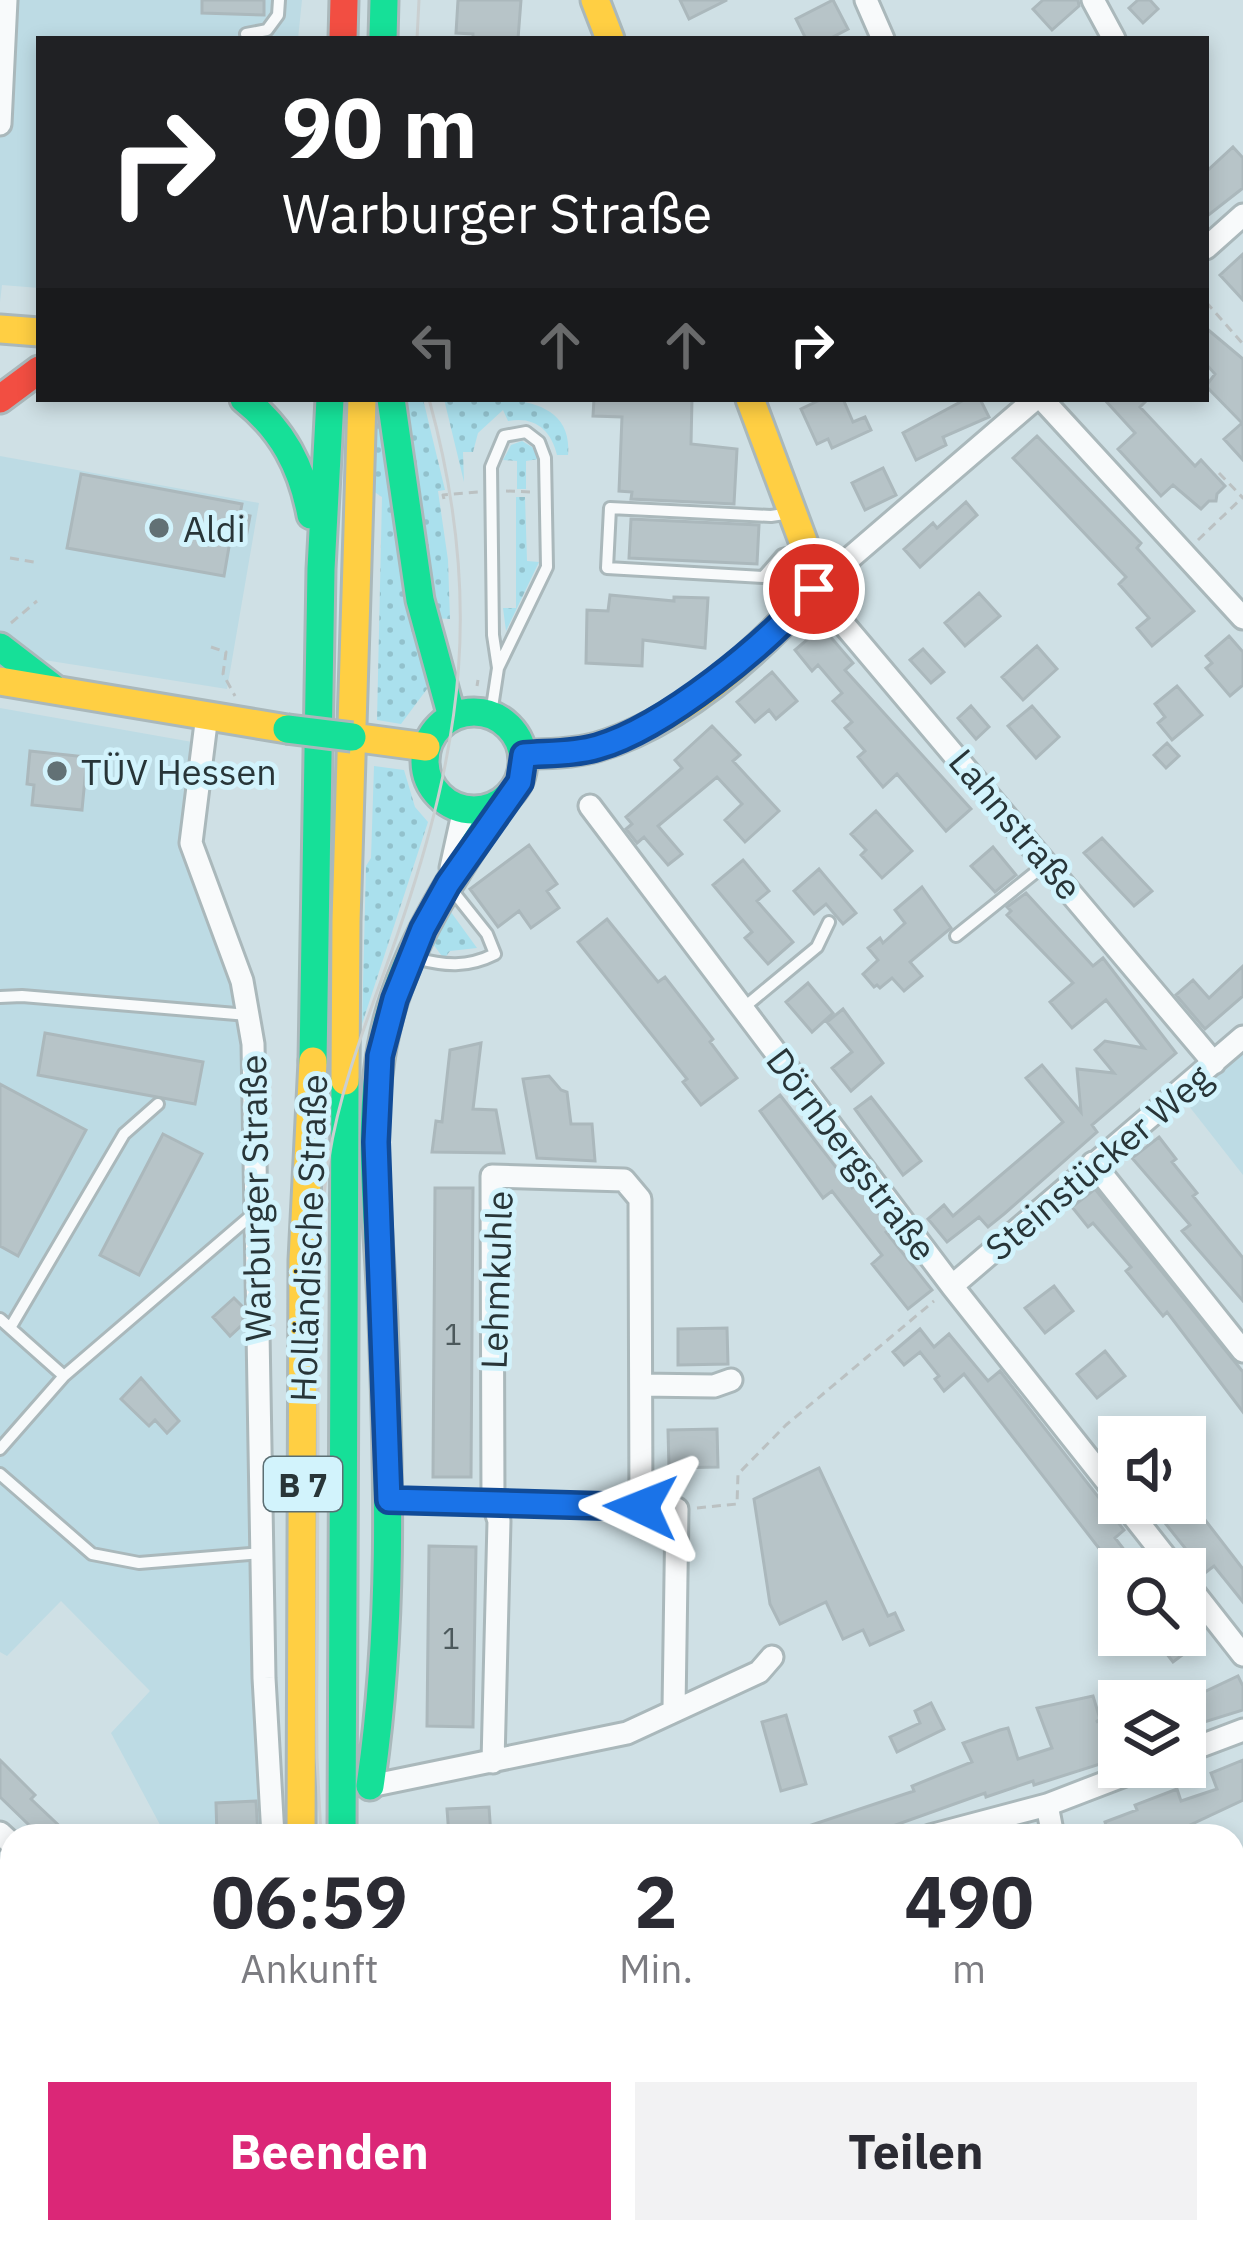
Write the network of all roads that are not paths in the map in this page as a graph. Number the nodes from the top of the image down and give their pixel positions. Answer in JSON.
{"nodes":[{"id":1,"x":7,"y":0,"type":"edge"},
{"id":2,"x":279,"y":0,"type":"edge"},
{"id":3,"x":344,"y":0,"type":"edge"},
{"id":4,"x":384,"y":0,"type":"edge"},
{"id":5,"x":595,"y":0,"type":"edge"},
{"id":6,"x":866,"y":0,"type":"edge"},
{"id":7,"x":1094,"y":0,"type":"edge"},
{"id":8,"x":246,"y":34,"type":"dead end"},
{"id":9,"x":343,"y":36,"type":"edge"},
{"id":10,"x":383,"y":36,"type":"edge"},
{"id":11,"x":609,"y":36,"type":"edge"},
{"id":12,"x":882,"y":36,"type":"edge"},
{"id":13,"x":1112,"y":36,"type":"edge"},
{"id":14,"x":0,"y":124,"type":"edge"},
{"id":15,"x":1243,"y":215,"type":"edge"},
{"id":16,"x":1209,"y":245,"type":"edge"},
{"id":17,"x":0,"y":328,"type":"edge"},
{"id":18,"x":36,"y":332,"type":"edge"},
{"id":19,"x":10,"y":362,"type":"dead end"},
{"id":20,"x":36,"y":366,"type":"edge"},
{"id":21,"x":36,"y":369,"type":"edge"},
{"id":22,"x":0,"y":399,"type":"edge"},
{"id":23,"x":247,"y":402,"type":"edge"},
{"id":24,"x":330,"y":402,"type":"edge"},
{"id":25,"x":362,"y":402,"type":"edge"},
{"id":26,"x":391,"y":402,"type":"edge"},
{"id":27,"x":751,"y":402,"type":"edge"},
{"id":28,"x":1034,"y":402,"type":"edge"},
{"id":29,"x":1041,"y":402,"type":"edge"},
{"id":30,"x":792,"y":512,"type":"junction"},
{"id":31,"x":806,"y":549,"type":"junction"},
{"id":32,"x":321,"y":569,"type":"junction"},
{"id":33,"x":814,"y":589,"type":"junction"},
{"id":34,"x":1243,"y":618,"type":"edge"},
{"id":35,"x":2,"y":637,"type":"edge"},
{"id":36,"x":499,"y":668,"type":"junction"},
{"id":37,"x":0,"y":681,"type":"edge"},
{"id":38,"x":57,"y":690,"type":"junction"},
{"id":39,"x":491,"y":715,"type":"junction"},
{"id":40,"x":452,"y":717,"type":"junction"},
{"id":41,"x":220,"y":718,"type":"junction"},
{"id":42,"x":426,"y":747,"type":"junction"},
{"id":43,"x":524,"y":755,"type":"junction"},
{"id":44,"x":502,"y":802,"type":"junction"},
{"id":45,"x":590,"y":806,"type":"dead end"},
{"id":46,"x":464,"y":809,"type":"junction"},
{"id":47,"x":1048,"y":862,"type":"junction"},
{"id":48,"x":448,"y":884,"type":"junction"},
{"id":49,"x":830,"y":922,"type":"dead end"},
{"id":50,"x":956,"y":937,"type":"dead end"},
{"id":51,"x":412,"y":958,"type":"junction"},
{"id":52,"x":0,"y":998,"type":"edge"},
{"id":53,"x":742,"y":1009,"type":"junction"},
{"id":54,"x":248,"y":1015,"type":"junction"},
{"id":55,"x":1243,"y":1037,"type":"edge"},
{"id":56,"x":1214,"y":1063,"type":"junction"},
{"id":57,"x":158,"y":1104,"type":"dead end"},
{"id":58,"x":1094,"y":1163,"type":"junction"},
{"id":59,"x":256,"y":1212,"type":"junction"},
{"id":60,"x":952,"y":1286,"type":"junction"},
{"id":61,"x":5,"y":1324,"type":"edge"},
{"id":62,"x":1243,"y":1351,"type":"edge"},
{"id":63,"x":64,"y":1376,"type":"junction"},
{"id":64,"x":731,"y":1380,"type":"dead end"},
{"id":65,"x":640,"y":1385,"type":"junction"},
{"id":66,"x":0,"y":1449,"type":"edge"},
{"id":67,"x":1098,"y":1471,"type":"edge"},
{"id":68,"x":0,"y":1474,"type":"edge"},
{"id":69,"x":389,"y":1500,"type":"junction"},
{"id":70,"x":493,"y":1502,"type":"junction"},
{"id":71,"x":641,"y":1507,"type":"junction"},
{"id":72,"x":1140,"y":1524,"type":"edge"},
{"id":73,"x":1159,"y":1548,"type":"edge"},
{"id":74,"x":262,"y":1553,"type":"junction"},
{"id":75,"x":1206,"y":1608,"type":"edge"},
{"id":76,"x":1243,"y":1655,"type":"edge"},
{"id":77,"x":772,"y":1657,"type":"dead end"},
{"id":78,"x":674,"y":1709,"type":"junction"},
{"id":79,"x":1243,"y":1730,"type":"edge"},
{"id":80,"x":1206,"y":1744,"type":"edge"},
{"id":81,"x":494,"y":1762,"type":"junction"},
{"id":82,"x":1098,"y":1785,"type":"edge"},
{"id":83,"x":370,"y":1786,"type":"junction"},
{"id":84,"x":1046,"y":1805,"type":"junction"},
{"id":85,"x":273,"y":1824,"type":"edge"},
{"id":86,"x":302,"y":1824,"type":"edge"},
{"id":87,"x":342,"y":1824,"type":"edge"},
{"id":88,"x":362,"y":1824,"type":"edge"},
{"id":89,"x":975,"y":1824,"type":"edge"},
{"id":90,"x":1050,"y":1824,"type":"edge"}],
"edges":[{"from":1,"to":14,"type":"street"},
{"from":2,"to":8,"type":"lane"},
{"from":3,"to":9,"type":"main road"},
{"from":4,"to":10,"type":"main road"},
{"from":5,"to":11,"type":"main road"},
{"from":6,"to":12,"type":"street"},
{"from":7,"to":13,"type":"street"},
{"from":15,"to":16,"type":"street"},
{"from":17,"to":18,"type":"main road"},
{"from":19,"to":20,"type":"main road"},
{"from":21,"to":22,"type":"main road"},
{"from":23,"to":32,"type":"main road"},
{"from":24,"to":32,"type":"main road","number":"B 7"},
{"from":25,"to":87,"type":"main road","name":"Holländische Straße","number":"B 7"},
{"from":26,"to":40,"type":"main road"},
{"from":27,"to":30,"type":"main road"},
{"from":28,"to":33,"type":"street"},
{"from":29,"to":34,"type":"street"},
{"from":30,"to":31,"type":"main road"},
{"from":30,"to":31,"type":"lane"},
{"from":31,"to":33,"type":"main road"},
{"from":32,"to":86,"type":"main road","name":"Holländische Straße","number":"B 7"},
{"from":33,"to":43,"type":"main road"},
{"from":33,"to":47,"type":"street","name":"Lahnstraße"},
{"from":35,"to":38,"type":"main road"},
{"from":36,"to":36,"type":"lane"},
{"from":36,"to":39,"type":"lane"},
{"from":37,"to":38,"type":"main road"},
{"from":38,"to":41,"type":"main road"},
{"from":39,"to":40,"type":"main road"},
{"from":39,"to":43,"type":"main road"},
{"from":40,"to":42,"type":"main road"},
{"from":41,"to":42,"type":"main road","bridge":true},
{"from":41,"to":54,"type":"street","name":"Warburger Straße"},
{"from":42,"to":46,"type":"main road"},
{"from":43,"to":44,"type":"main road"},
{"from":44,"to":46,"type":"main road"},
{"from":44,"to":48,"type":"main road"},
{"from":45,"to":53,"type":"street","name":"Dörnbergstraße"},
{"from":46,"to":48,"type":"street"},
{"from":47,"to":50,"type":"lane"},
{"from":47,"to":56,"type":"street","name":"Lahnstraße"},
{"from":48,"to":51,"type":"main road"},
{"from":48,"to":51,"type":"lane"},
{"from":49,"to":53,"type":"lane"},
{"from":51,"to":69,"type":"main road"},
{"from":52,"to":54,"type":"lane"},
{"from":53,"to":60,"type":"street","name":"Dörnbergstraße"},
{"from":54,"to":59,"type":"street","name":"Warburger Straße"},
{"from":55,"to":56,"type":"street","name":"Steinstücker Weg"},
{"from":56,"to":58,"type":"street","name":"Steinstücker Weg"},
{"from":57,"to":61,"type":"lane"},
{"from":58,"to":60,"type":"street","name":"Steinstücker Weg"},
{"from":58,"to":62,"type":"street"},
{"from":59,"to":63,"type":"lane"},
{"from":59,"to":74,"type":"street","name":"Warburger Straße"},
{"from":60,"to":67,"type":"street","name":"Dörnbergstraße"},
{"from":61,"to":63,"type":"lane"},
{"from":63,"to":66,"type":"lane"},
{"from":64,"to":65,"type":"street"},
{"from":65,"to":70,"type":"street","name":"Lehmkuhle"},
{"from":65,"to":71,"type":"street","name":"Lehmkuhle"},
{"from":68,"to":74,"type":"lane"},
{"from":69,"to":70,"type":"street"},
{"from":69,"to":83,"type":"main road"},
{"from":70,"to":71,"type":"street"},
{"from":70,"to":81,"type":"street"},
{"from":71,"to":78,"type":"street"},
{"from":72,"to":73,"type":"street","name":"Dörnbergstraße"},
{"from":74,"to":85,"type":"street","name":"Warburger Straße"},
{"from":75,"to":76,"type":"street"},
{"from":77,"to":78,"type":"street"},
{"from":78,"to":81,"type":"street"},
{"from":79,"to":80,"type":"street"},
{"from":81,"to":83,"type":"street"},
{"from":82,"to":84,"type":"street"},
{"from":83,"to":88,"type":"main road"},
{"from":84,"to":89,"type":"street"},
{"from":84,"to":90,"type":"street"}]}
